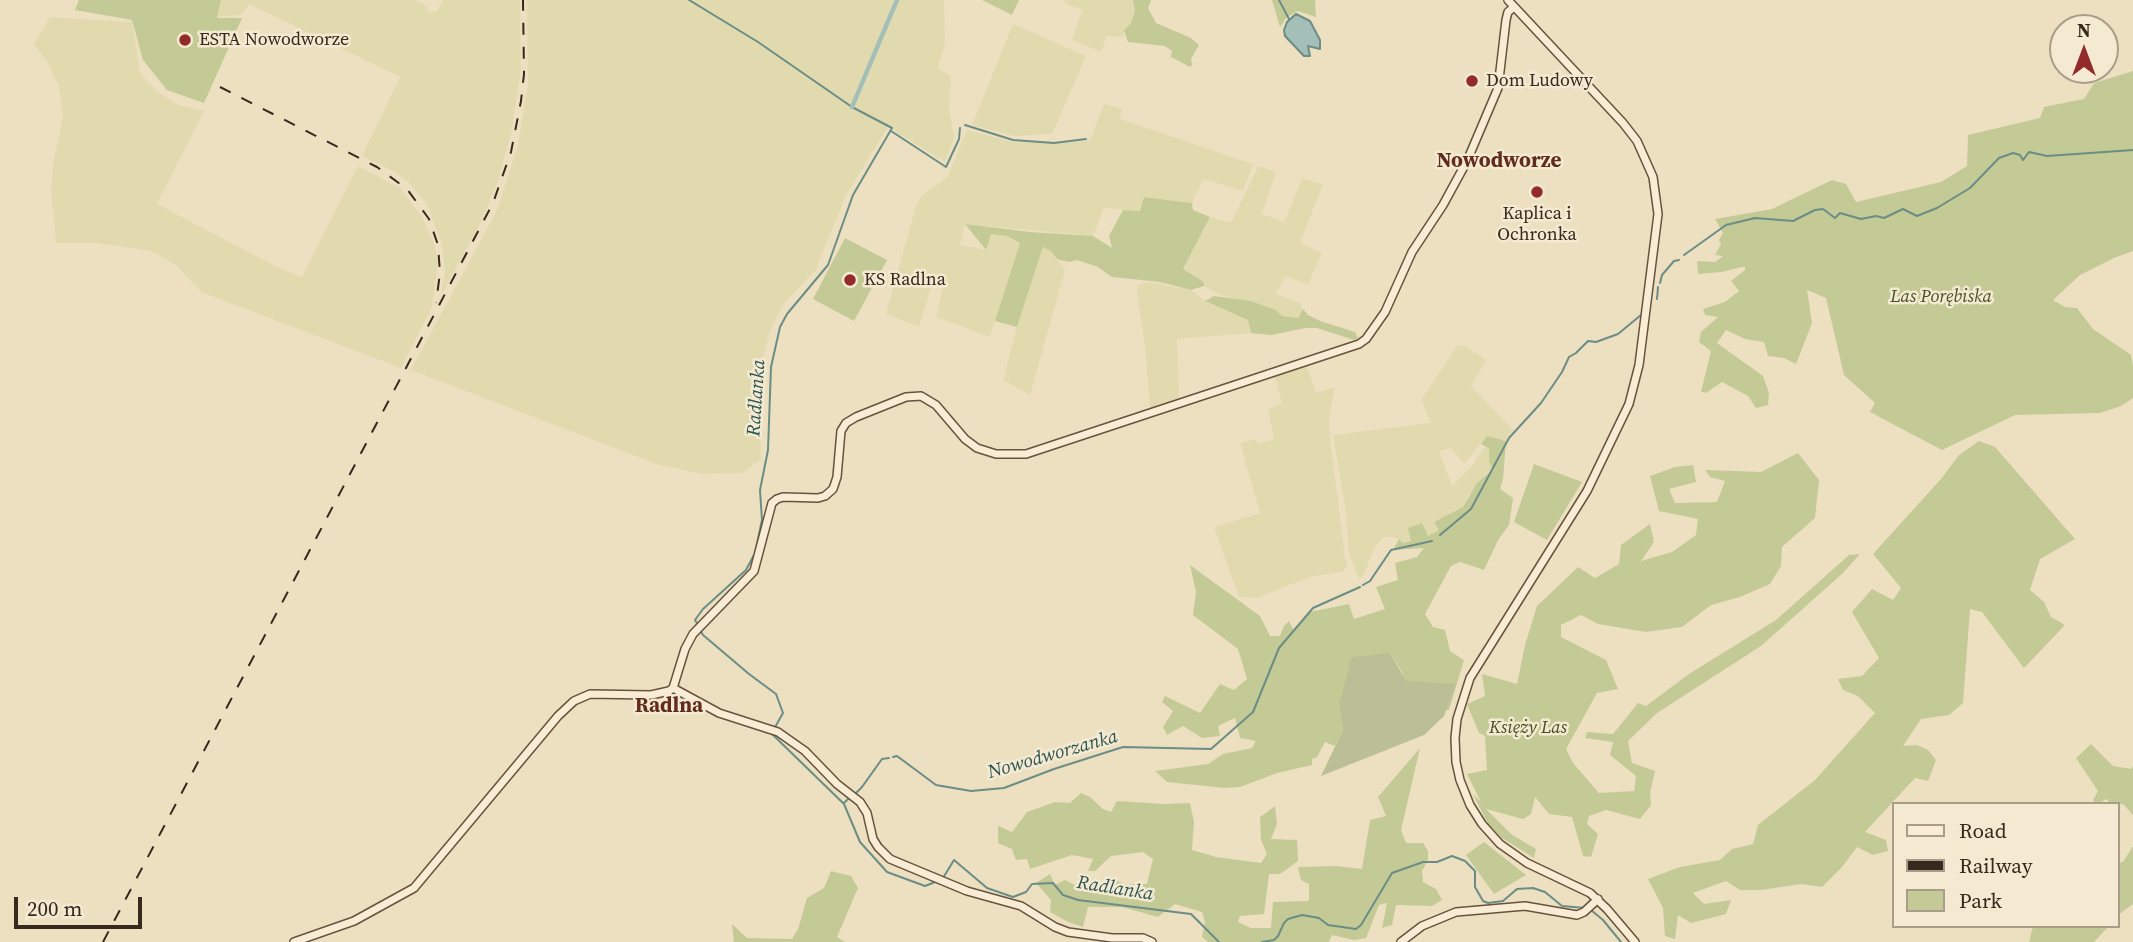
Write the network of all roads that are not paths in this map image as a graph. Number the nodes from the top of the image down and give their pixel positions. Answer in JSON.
{"nodes":[{"id":1,"x":1511,"y":3,"type":"edge"},
{"id":2,"x":673,"y":688,"type":"junction"},
{"id":3,"x":1598,"y":899,"type":"junction"},
{"id":4,"x":294,"y":942,"type":"edge"},
{"id":5,"x":1152,"y":942,"type":"edge"},
{"id":6,"x":1401,"y":942,"type":"edge"},
{"id":7,"x":1635,"y":942,"type":"edge"}],
"edges":[{"from":1,"to":2,"type":"street"},
{"from":1,"to":3,"type":"street"},
{"from":2,"to":4,"type":"street"},
{"from":2,"to":5,"type":"street"},
{"from":3,"to":6,"type":"street"},
{"from":3,"to":7,"type":"street"}]}
